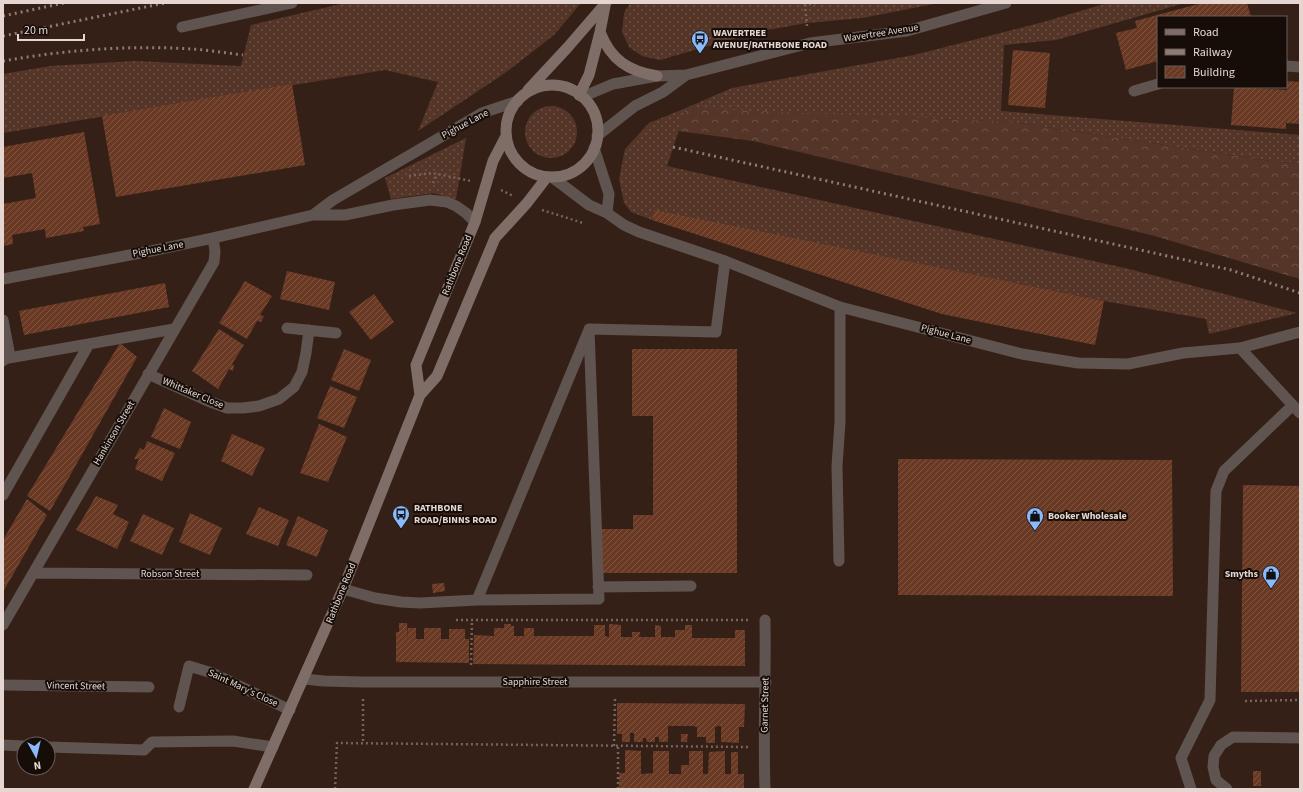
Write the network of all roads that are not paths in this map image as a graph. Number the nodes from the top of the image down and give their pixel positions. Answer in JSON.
{"nodes":[{"id":1,"x":292,"y":3,"type":"edge"},
{"id":2,"x":1006,"y":3,"type":"edge"},
{"id":3,"x":605,"y":4,"type":"edge"},
{"id":4,"x":182,"y":27,"type":"dead end"},
{"id":5,"x":600,"y":32,"type":"junction"},
{"id":6,"x":1287,"y":66,"type":"edge"},
{"id":7,"x":1300,"y":67,"type":"edge"},
{"id":8,"x":686,"y":75,"type":"junction"},
{"id":9,"x":657,"y":76,"type":"junction"},
{"id":10,"x":1157,"y":84,"type":"edge"},
{"id":11,"x":1134,"y":91,"type":"dead end"},
{"id":12,"x":581,"y":96,"type":"junction"},
{"id":13,"x":520,"y":98,"type":"junction"},
{"id":14,"x":506,"y":136,"type":"junction"},
{"id":15,"x":597,"y":136,"type":"junction"},
{"id":16,"x":594,"y":148,"type":"junction"},
{"id":17,"x":549,"y":177,"type":"junction"},
{"id":18,"x":608,"y":213,"type":"junction"},
{"id":19,"x":313,"y":215,"type":"junction"},
{"id":20,"x":475,"y":222,"type":"junction"},
{"id":21,"x":213,"y":238,"type":"junction"},
{"id":22,"x":725,"y":261,"type":"junction"},
{"id":23,"x":3,"y":279,"type":"edge"},
{"id":24,"x":840,"y":307,"type":"junction"},
{"id":25,"x":3,"y":320,"type":"edge"},
{"id":26,"x":287,"y":328,"type":"dead end"},
{"id":27,"x":174,"y":329,"type":"junction"},
{"id":28,"x":589,"y":329,"type":"junction"},
{"id":29,"x":309,"y":330,"type":"junction"},
{"id":30,"x":1300,"y":332,"type":"edge"},
{"id":31,"x":336,"y":333,"type":"dead end"},
{"id":32,"x":89,"y":344,"type":"junction"},
{"id":33,"x":1240,"y":348,"type":"junction"},
{"id":34,"x":4,"y":360,"type":"edge"},
{"id":35,"x":148,"y":374,"type":"junction"},
{"id":36,"x":420,"y":394,"type":"junction"},
{"id":37,"x":1296,"y":409,"type":"edge"},
{"id":38,"x":3,"y":495,"type":"edge"},
{"id":39,"x":839,"y":561,"type":"dead end"},
{"id":40,"x":34,"y":573,"type":"junction"},
{"id":41,"x":307,"y":575,"type":"dead end"},
{"id":42,"x":691,"y":586,"type":"dead end"},
{"id":43,"x":598,"y":588,"type":"junction"},
{"id":44,"x":343,"y":589,"type":"junction"},
{"id":45,"x":477,"y":600,"type":"junction"},
{"id":46,"x":765,"y":620,"type":"road end"},
{"id":47,"x":3,"y":625,"type":"edge"},
{"id":48,"x":304,"y":679,"type":"junction"},
{"id":49,"x":766,"y":682,"type":"junction"},
{"id":50,"x":3,"y":685,"type":"edge"},
{"id":51,"x":149,"y":687,"type":"dead end"},
{"id":52,"x":180,"y":707,"type":"dead end"},
{"id":53,"x":290,"y":710,"type":"junction"},
{"id":54,"x":1300,"y":738,"type":"edge"},
{"id":55,"x":3,"y":745,"type":"edge"},
{"id":56,"x":16,"y":746,"type":"edge"},
{"id":57,"x":56,"y":746,"type":"edge"},
{"id":58,"x":273,"y":747,"type":"junction"},
{"id":59,"x":254,"y":789,"type":"edge"},
{"id":60,"x":765,"y":789,"type":"edge"},
{"id":61,"x":1191,"y":789,"type":"edge"},
{"id":62,"x":1227,"y":789,"type":"edge"}],
"edges":[{"from":1,"to":4,"type":"street"},
{"from":2,"to":8,"type":"street","name":"Wavertree Avenue"},
{"from":3,"to":5,"type":"main road"},
{"from":3,"to":13,"type":"main road"},
{"from":5,"to":9,"type":"main road"},
{"from":5,"to":12,"type":"main road"},
{"from":6,"to":7,"type":"street"},
{"from":8,"to":9,"type":"street","name":"Wavertree Avenue"},
{"from":8,"to":15,"type":"street","name":"Wavertree Avenue"},
{"from":9,"to":12,"type":"street","name":"Wavertree Avenue"},
{"from":10,"to":11,"type":"street"},
{"from":12,"to":13,"type":"main road"},
{"from":12,"to":15,"type":"main road"},
{"from":13,"to":14,"type":"main road"},
{"from":13,"to":19,"type":"street","name":"Pighue Lane"},
{"from":14,"to":17,"type":"main road"},
{"from":14,"to":20,"type":"main road","name":"Rathbone Road"},
{"from":15,"to":16,"type":"main road"},
{"from":16,"to":17,"type":"main road"},
{"from":16,"to":18,"type":"street"},
{"from":17,"to":18,"type":"street","name":"Pighue Lane"},
{"from":17,"to":36,"type":"main road","name":"Rathbone Road"},
{"from":18,"to":22,"type":"street","name":"Pighue Lane"},
{"from":19,"to":20,"type":"street","name":"Pighue Lane"},
{"from":19,"to":21,"type":"street","name":"Pighue Lane"},
{"from":20,"to":36,"type":"main road","name":"Rathbone Road"},
{"from":21,"to":23,"type":"street","name":"Pighue Lane"},
{"from":21,"to":27,"type":"street","name":"Hankinson Street"},
{"from":22,"to":24,"type":"street","name":"Pighue Lane"},
{"from":22,"to":28,"type":"street"},
{"from":24,"to":33,"type":"street","name":"Pighue Lane"},
{"from":24,"to":39,"type":"street"},
{"from":25,"to":34,"type":"street"},
{"from":26,"to":29,"type":"street"},
{"from":27,"to":32,"type":"street"},
{"from":27,"to":35,"type":"street","name":"Hankinson Street"},
{"from":28,"to":43,"type":"street"},
{"from":28,"to":45,"type":"street"},
{"from":29,"to":31,"type":"street"},
{"from":29,"to":35,"type":"street","name":"Whittaker Close"},
{"from":30,"to":33,"type":"street","name":"Pighue Lane"},
{"from":32,"to":34,"type":"street"},
{"from":32,"to":38,"type":"street"},
{"from":33,"to":37,"type":"street"},
{"from":35,"to":40,"type":"street","name":"Hankinson Street"},
{"from":36,"to":44,"type":"main road","name":"Rathbone Road"},
{"from":37,"to":61,"type":"street"},
{"from":40,"to":41,"type":"street","name":"Robson Street"},
{"from":40,"to":47,"type":"street","name":"Hankinson Street"},
{"from":42,"to":43,"type":"street"},
{"from":43,"to":45,"type":"street"},
{"from":44,"to":45,"type":"street"},
{"from":44,"to":48,"type":"main road","name":"Rathbone Road"},
{"from":46,"to":49,"type":"street","name":"Garnet Street"},
{"from":48,"to":49,"type":"street","name":"Sapphire Street"},
{"from":48,"to":53,"type":"main road","name":"Rathbone Road"},
{"from":49,"to":60,"type":"street","name":"Garnet Street"},
{"from":50,"to":51,"type":"street","name":"Vincent Street"},
{"from":52,"to":53,"type":"street","name":"Saint Mary's Close"},
{"from":53,"to":58,"type":"main road","name":"Rathbone Road"},
{"from":54,"to":62,"type":"street"},
{"from":55,"to":56,"type":"street"},
{"from":57,"to":58,"type":"street"},
{"from":58,"to":59,"type":"main road","name":"Rathbone Road"}]}
